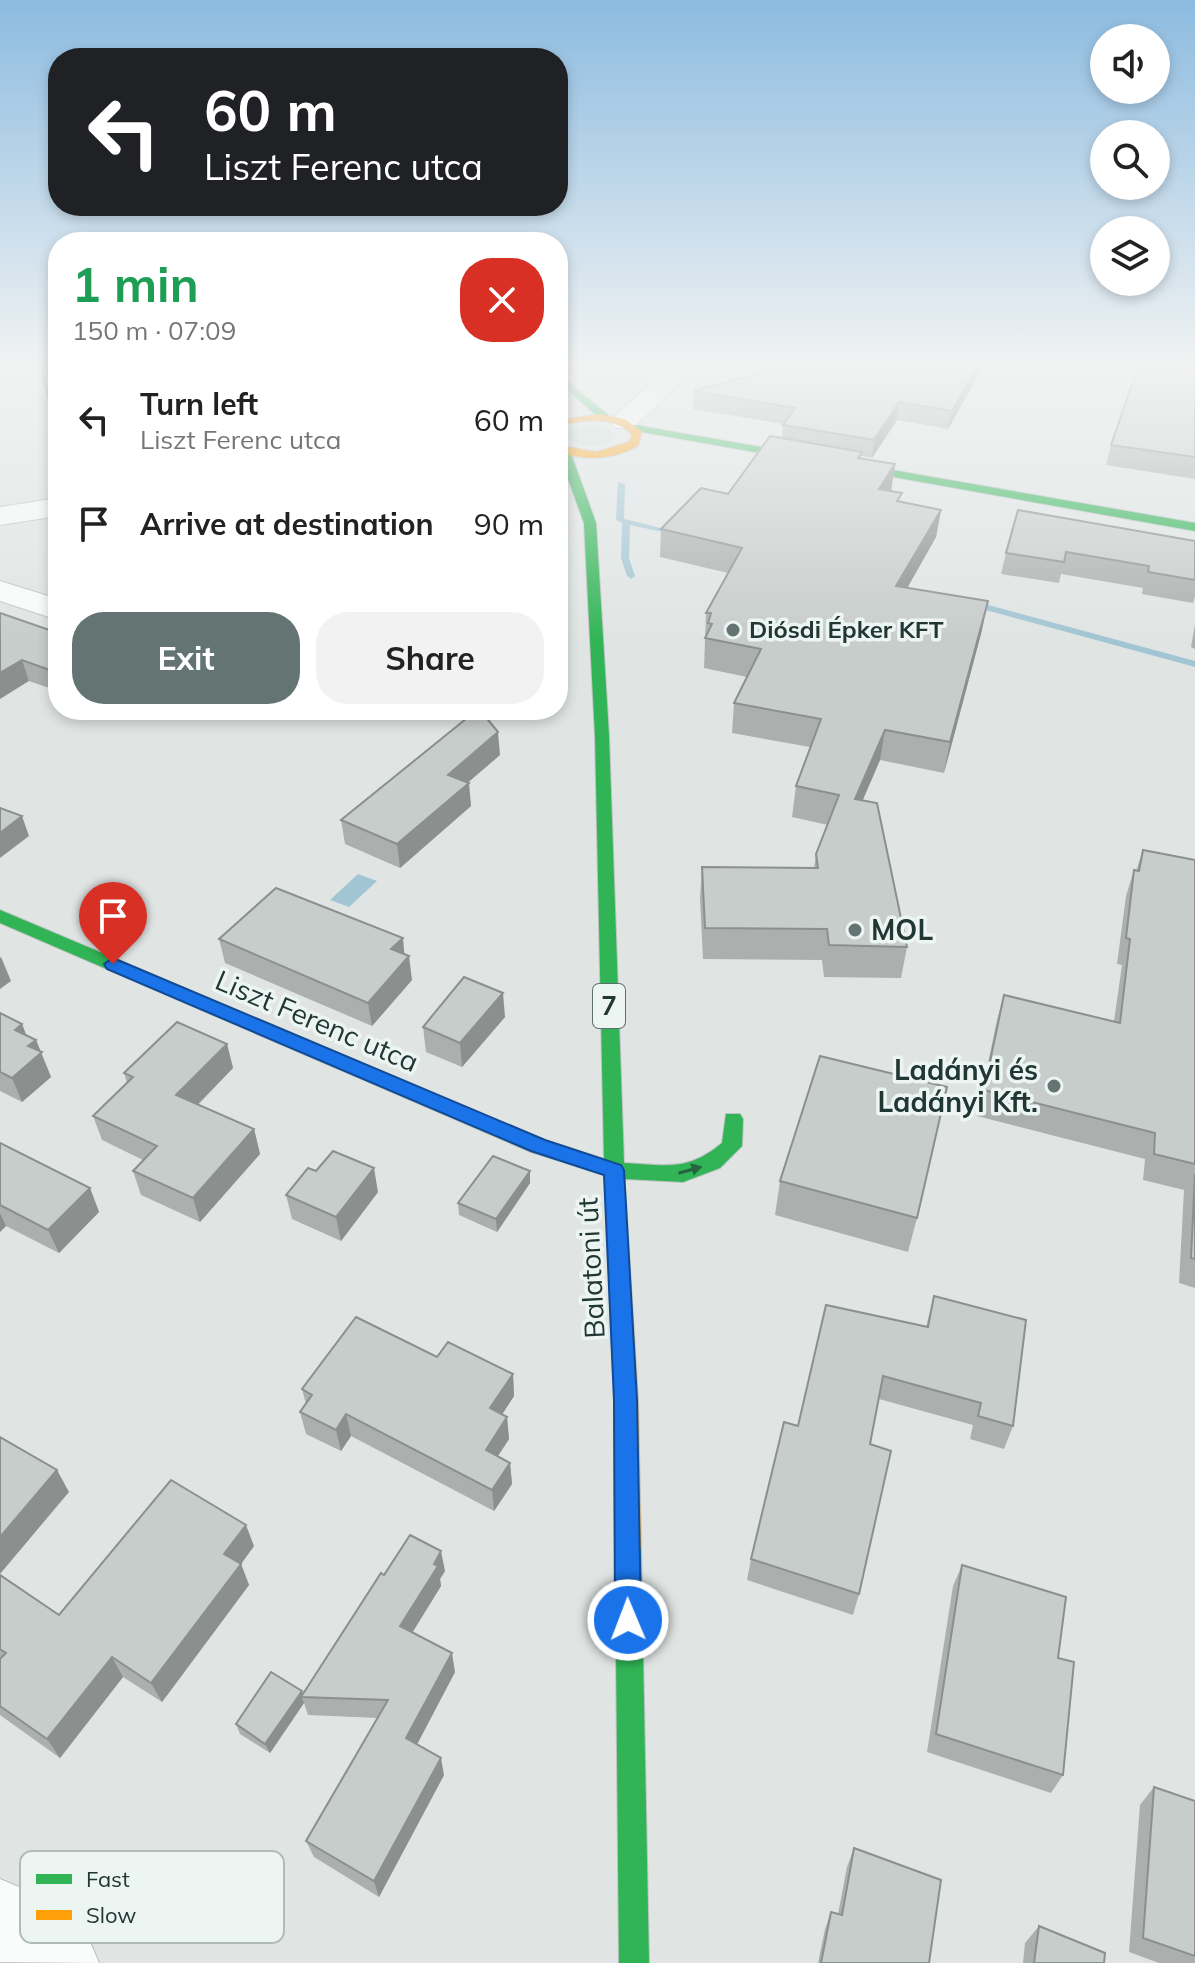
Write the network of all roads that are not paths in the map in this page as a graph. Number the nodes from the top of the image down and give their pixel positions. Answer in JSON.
{"nodes":[{"id":1,"x":614,"y":459,"type":"edge"},
{"id":2,"x":792,"y":459,"type":"edge"},
{"id":3,"x":568,"y":467,"type":"edge"},
{"id":4,"x":604,"y":472,"type":"dead end"},
{"id":5,"x":597,"y":498,"type":"dead end"},
{"id":6,"x":48,"y":509,"type":"edge"},
{"id":7,"x":0,"y":516,"type":"edge"},
{"id":8,"x":590,"y":523,"type":"junction"},
{"id":9,"x":1195,"y":527,"type":"edge"},
{"id":10,"x":0,"y":591,"type":"edge"},
{"id":11,"x":48,"y":607,"type":"edge"},
{"id":12,"x":0,"y":916,"type":"edge"},
{"id":13,"x":733,"y":1119,"type":"dead end"},
{"id":14,"x":614,"y":1170,"type":"junction"},
{"id":15,"x":0,"y":1916,"type":"edge"},
{"id":16,"x":20,"y":1931,"type":"edge"},
{"id":17,"x":36,"y":1943,"type":"edge"},
{"id":18,"x":62,"y":1963,"type":"edge"},
{"id":19,"x":634,"y":1963,"type":"edge"}],
"edges":[{"from":1,"to":4,"type":"main road"},
{"from":2,"to":9,"type":"main road"},
{"from":3,"to":8,"type":"main road","name":"Balatoni út","number":"7"},
{"from":5,"to":8,"type":"main road","name":"Balatoni út","number":"7"},
{"from":6,"to":7,"type":"street"},
{"from":8,"to":14,"type":"main road","name":"Balatoni út","number":"7"},
{"from":10,"to":11,"type":"street"},
{"from":12,"to":14,"type":"main road","name":"Liszt Ferenc utca"},
{"from":14,"to":13,"type":"main road","name":"Liszt Ferenc utca","one_way":true},
{"from":14,"to":19,"type":"main road","name":"Balatoni út","number":"7"},
{"from":15,"to":16,"type":"street"},
{"from":17,"to":18,"type":"street"}]}
